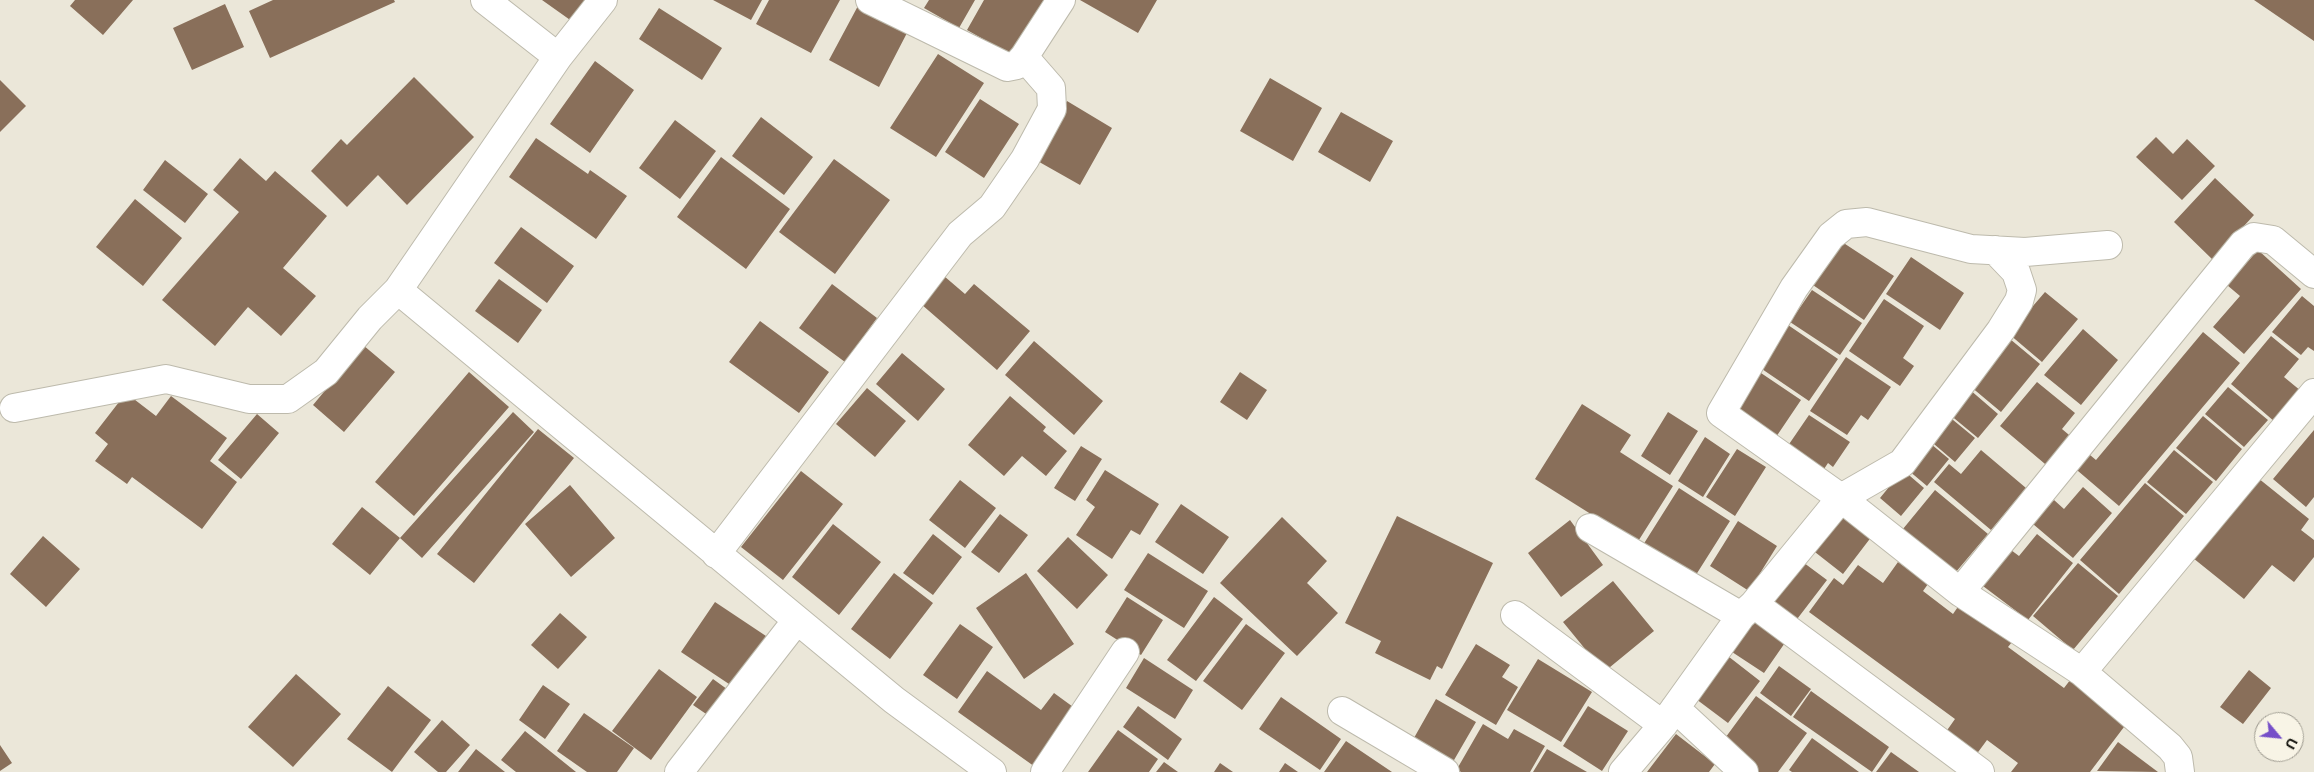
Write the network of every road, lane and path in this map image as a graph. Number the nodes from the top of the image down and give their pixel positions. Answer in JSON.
{"nodes":[{"id":1,"x":485,"y":0,"type":"edge"},
{"id":2,"x":603,"y":0,"type":"edge"},
{"id":3,"x":870,"y":0,"type":"edge"},
{"id":4,"x":1061,"y":0,"type":"edge"},
{"id":5,"x":558,"y":57,"type":"junction"},
{"id":6,"x":1024,"y":57,"type":"junction"},
{"id":7,"x":2108,"y":245,"type":"dead end"},
{"id":8,"x":1996,"y":250,"type":"junction"},
{"id":9,"x":2314,"y":274,"type":"edge"},
{"id":10,"x":398,"y":290,"type":"junction"},
{"id":11,"x":2314,"y":393,"type":"edge"},
{"id":12,"x":14,"y":408,"type":"dead end"},
{"id":13,"x":1841,"y":498,"type":"junction"},
{"id":14,"x":1590,"y":528,"type":"dead end"},
{"id":15,"x":716,"y":554,"type":"junction"},
{"id":16,"x":1960,"y":592,"type":"junction"},
{"id":17,"x":1747,"y":610,"type":"junction"},
{"id":18,"x":1514,"y":615,"type":"dead end"},
{"id":19,"x":797,"y":620,"type":"junction"},
{"id":20,"x":1125,"y":652,"type":"dead end"},
{"id":21,"x":2082,"y":672,"type":"junction"},
{"id":22,"x":1342,"y":711,"type":"dead end"},
{"id":23,"x":1669,"y":716,"type":"junction"},
{"id":24,"x":679,"y":772,"type":"edge"},
{"id":25,"x":992,"y":772,"type":"edge"},
{"id":26,"x":1045,"y":772,"type":"edge"},
{"id":27,"x":1445,"y":772,"type":"edge"},
{"id":28,"x":1623,"y":772,"type":"edge"},
{"id":29,"x":1744,"y":772,"type":"edge"},
{"id":30,"x":1980,"y":772,"type":"edge"},
{"id":31,"x":2180,"y":772,"type":"edge"}],
"edges":[{"from":1,"to":5,"type":"street"},
{"from":2,"to":5,"type":"street"},
{"from":3,"to":6,"type":"street"},
{"from":4,"to":6,"type":"street"},
{"from":5,"to":10,"type":"street"},
{"from":6,"to":15,"type":"street"},
{"from":7,"to":8,"type":"street"},
{"from":8,"to":13,"type":"street"},
{"from":8,"to":13,"type":"street"},
{"from":9,"to":16,"type":"street"},
{"from":10,"to":12,"type":"street"},
{"from":10,"to":15,"type":"street"},
{"from":11,"to":21,"type":"street"},
{"from":13,"to":16,"type":"street"},
{"from":13,"to":17,"type":"street"},
{"from":14,"to":17,"type":"street"},
{"from":15,"to":19,"type":"street"},
{"from":16,"to":21,"type":"street"},
{"from":17,"to":23,"type":"street"},
{"from":17,"to":30,"type":"street"},
{"from":18,"to":23,"type":"street"},
{"from":19,"to":24,"type":"street"},
{"from":19,"to":25,"type":"street"},
{"from":20,"to":26,"type":"street"},
{"from":21,"to":31,"type":"street"},
{"from":22,"to":27,"type":"street"},
{"from":23,"to":28,"type":"street"},
{"from":23,"to":29,"type":"street"}]}
